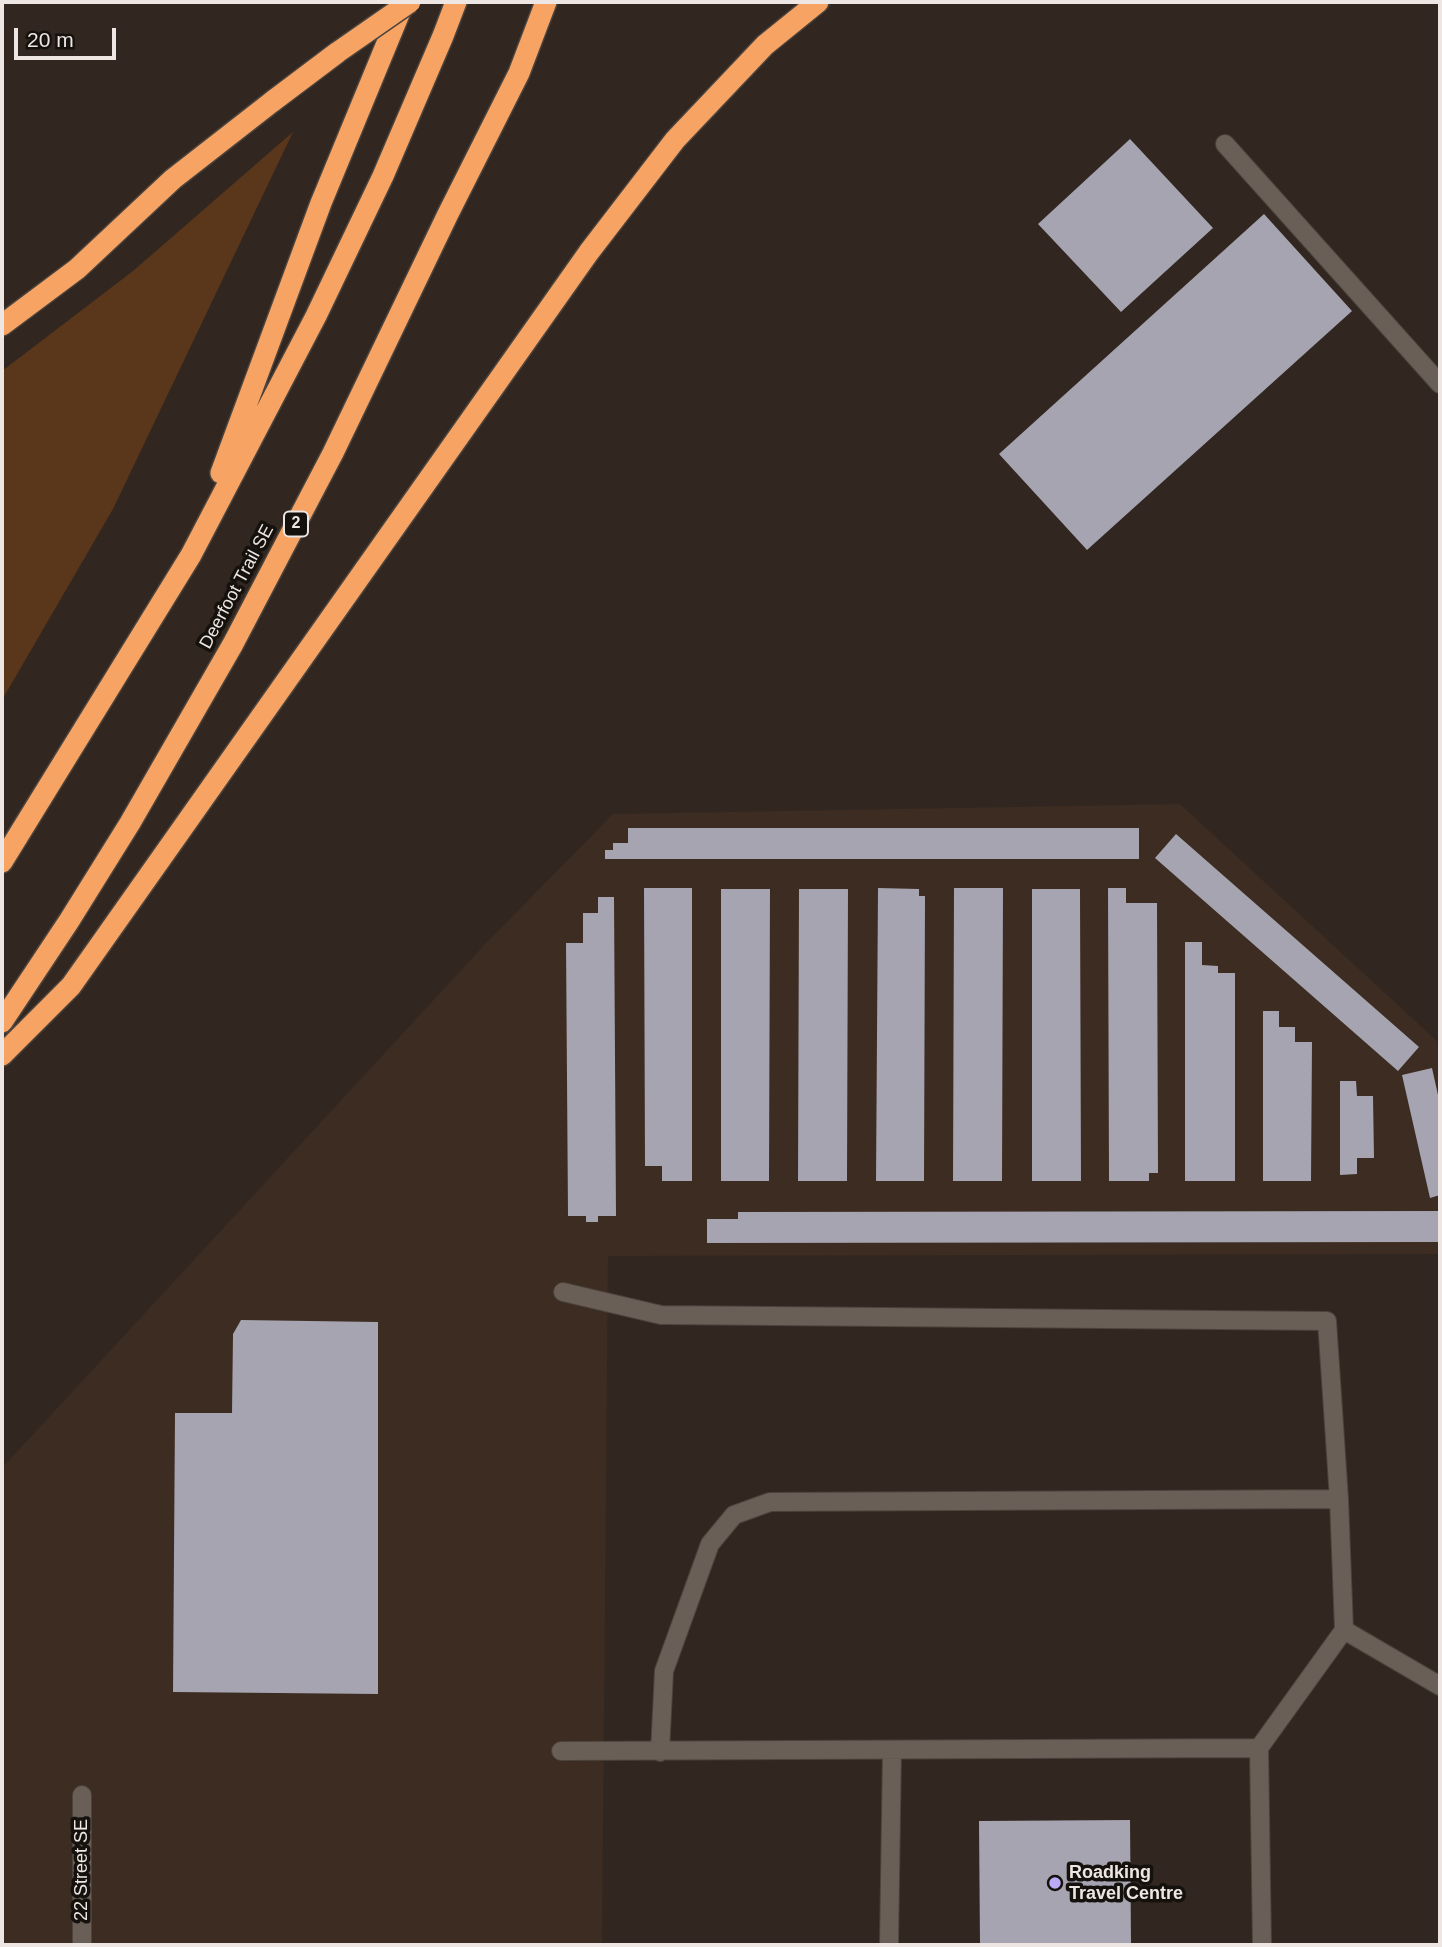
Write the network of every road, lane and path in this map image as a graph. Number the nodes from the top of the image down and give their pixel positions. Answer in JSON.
{"nodes":[{"id":1,"x":404,"y":2,"type":"edge"},
{"id":2,"x":410,"y":2,"type":"edge"},
{"id":3,"x":456,"y":2,"type":"edge"},
{"id":4,"x":546,"y":2,"type":"edge"},
{"id":5,"x":818,"y":2,"type":"edge"},
{"id":6,"x":1225,"y":144,"type":"dead end"},
{"id":7,"x":2,"y":325,"type":"edge"},
{"id":8,"x":1440,"y":384,"type":"edge"},
{"id":9,"x":191,"y":555,"type":"junction"},
{"id":10,"x":2,"y":862,"type":"edge"},
{"id":11,"x":2,"y":1022,"type":"edge"},
{"id":12,"x":2,"y":1055,"type":"edge"},
{"id":13,"x":562,"y":1292,"type":"dead end"},
{"id":14,"x":1339,"y":1499,"type":"junction"},
{"id":15,"x":1344,"y":1630,"type":"junction"},
{"id":16,"x":1440,"y":1686,"type":"edge"},
{"id":17,"x":1259,"y":1748,"type":"junction"},
{"id":18,"x":892,"y":1750,"type":"junction"},
{"id":19,"x":561,"y":1751,"type":"dead end"},
{"id":20,"x":660,"y":1752,"type":"junction"},
{"id":21,"x":82,"y":1795,"type":"dead end"},
{"id":22,"x":82,"y":1945,"type":"edge"},
{"id":23,"x":889,"y":1945,"type":"edge"},
{"id":24,"x":1262,"y":1945,"type":"edge"}],
"edges":[{"from":1,"to":9,"type":"highway"},
{"from":2,"to":7,"type":"highway","bridge":true},
{"from":3,"to":9,"type":"highway"},
{"from":4,"to":11,"type":"highway","name":"Deerfoot Trail SE","number":"2"},
{"from":5,"to":12,"type":"highway"},
{"from":6,"to":8,"type":"street"},
{"from":9,"to":10,"type":"highway"},
{"from":13,"to":14,"type":"street"},
{"from":14,"to":15,"type":"street"},
{"from":14,"to":20,"type":"street"},
{"from":15,"to":16,"type":"street"},
{"from":15,"to":17,"type":"street"},
{"from":17,"to":18,"type":"street"},
{"from":17,"to":24,"type":"street"},
{"from":18,"to":20,"type":"street"},
{"from":18,"to":23,"type":"street"},
{"from":19,"to":20,"type":"street"},
{"from":21,"to":22,"type":"street","name":"22 Street SE"}]}
